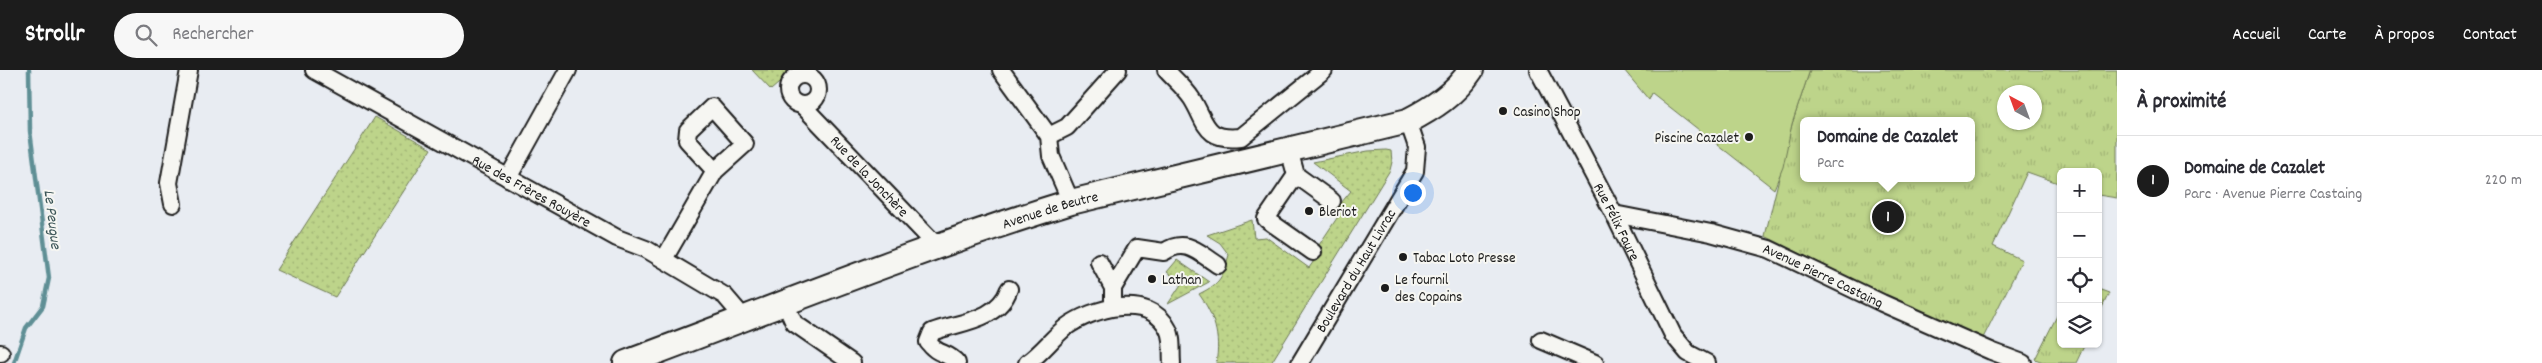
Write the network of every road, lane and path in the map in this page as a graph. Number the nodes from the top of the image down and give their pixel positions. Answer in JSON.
{"nodes":[{"id":1,"x":189,"y":70,"type":"edge"},
{"id":2,"x":314,"y":70,"type":"edge"},
{"id":3,"x":568,"y":70,"type":"edge"},
{"id":4,"x":1001,"y":70,"type":"edge"},
{"id":5,"x":1118,"y":70,"type":"edge"},
{"id":6,"x":1166,"y":70,"type":"edge"},
{"id":7,"x":1324,"y":70,"type":"edge"},
{"id":8,"x":1471,"y":70,"type":"edge"},
{"id":9,"x":1538,"y":70,"type":"edge"},
{"id":10,"x":802,"y":106,"type":"dead end"},
{"id":11,"x":1408,"y":121,"type":"junction"},
{"id":12,"x":1049,"y":136,"type":"junction"},
{"id":13,"x":1289,"y":150,"type":"junction"},
{"id":14,"x":715,"y":171,"type":"dead end"},
{"id":15,"x":1296,"y":175,"type":"junction"},
{"id":16,"x":508,"y":178,"type":"junction"},
{"id":17,"x":1332,"y":201,"type":"dead end"},
{"id":18,"x":1070,"y":202,"type":"junction"},
{"id":19,"x":173,"y":204,"type":"dead end"},
{"id":20,"x":1614,"y":214,"type":"junction"},
{"id":21,"x":936,"y":245,"type":"junction"},
{"id":22,"x":1313,"y":252,"type":"dead end"},
{"id":23,"x":664,"y":260,"type":"junction"},
{"id":24,"x":1099,"y":262,"type":"dead end"},
{"id":25,"x":1218,"y":265,"type":"dead end"},
{"id":26,"x":1113,"y":288,"type":"junction"},
{"id":27,"x":1009,"y":290,"type":"dead end"},
{"id":28,"x":785,"y":303,"type":"junction"},
{"id":29,"x":1113,"y":308,"type":"junction"},
{"id":30,"x":739,"y":320,"type":"junction"},
{"id":31,"x":1541,"y":340,"type":"dead end"},
{"id":32,"x":1986,"y":357,"type":"edge"},
{"id":33,"x":626,"y":363,"type":"edge"},
{"id":34,"x":852,"y":363,"type":"edge"},
{"id":35,"x":957,"y":363,"type":"edge"},
{"id":36,"x":1027,"y":363,"type":"edge"},
{"id":37,"x":1172,"y":363,"type":"edge"},
{"id":38,"x":1300,"y":363,"type":"edge"},
{"id":39,"x":1595,"y":363,"type":"edge"},
{"id":40,"x":1707,"y":363,"type":"edge"},
{"id":41,"x":2023,"y":363,"type":"edge"}],
"edges":[{"from":1,"to":19,"type":"street"},
{"from":2,"to":16,"type":"street","name":"Rue des Frères Rouyère"},
{"from":3,"to":16,"type":"street"},
{"from":4,"to":12,"type":"street"},
{"from":5,"to":12,"type":"street"},
{"from":6,"to":7,"type":"street"},
{"from":8,"to":11,"type":"street","name":"Avenue de Beutre"},
{"from":9,"to":20,"type":"street","name":"Rue Félix Faure"},
{"from":10,"to":21,"type":"street","name":"Rue de la Jonchère"},
{"from":11,"to":13,"type":"street","name":"Avenue de Beutre"},
{"from":11,"to":38,"type":"street","name":"Boulevard du Haut Livrac"},
{"from":12,"to":18,"type":"street"},
{"from":13,"to":15,"type":"street"},
{"from":13,"to":18,"type":"street","name":"Avenue de Beutre"},
{"from":14,"to":23,"type":"street"},
{"from":15,"to":17,"type":"street"},
{"from":15,"to":22,"type":"street"},
{"from":16,"to":23,"type":"street","name":"Rue des Frères Rouyère"},
{"from":18,"to":21,"type":"street","name":"Avenue de Beutre"},
{"from":20,"to":32,"type":"street","name":"Avenue Pierre Castaing"},
{"from":20,"to":40,"type":"street","name":"Rue Félix Faure"},
{"from":21,"to":28,"type":"street","name":"Avenue de Beutre"},
{"from":23,"to":30,"type":"street","name":"Rue des Frères Rouyère"},
{"from":24,"to":26,"type":"street"},
{"from":25,"to":26,"type":"street"},
{"from":26,"to":29,"type":"street"},
{"from":27,"to":35,"type":"street"},
{"from":28,"to":30,"type":"street","name":"Avenue de Beutre"},
{"from":28,"to":34,"type":"street"},
{"from":29,"to":36,"type":"street"},
{"from":29,"to":37,"type":"street"},
{"from":30,"to":33,"type":"street","name":"Avenue de Beutre"},
{"from":31,"to":39,"type":"street"},
{"from":32,"to":41,"type":"street","name":"Avenue Pierre Castaing"}]}
